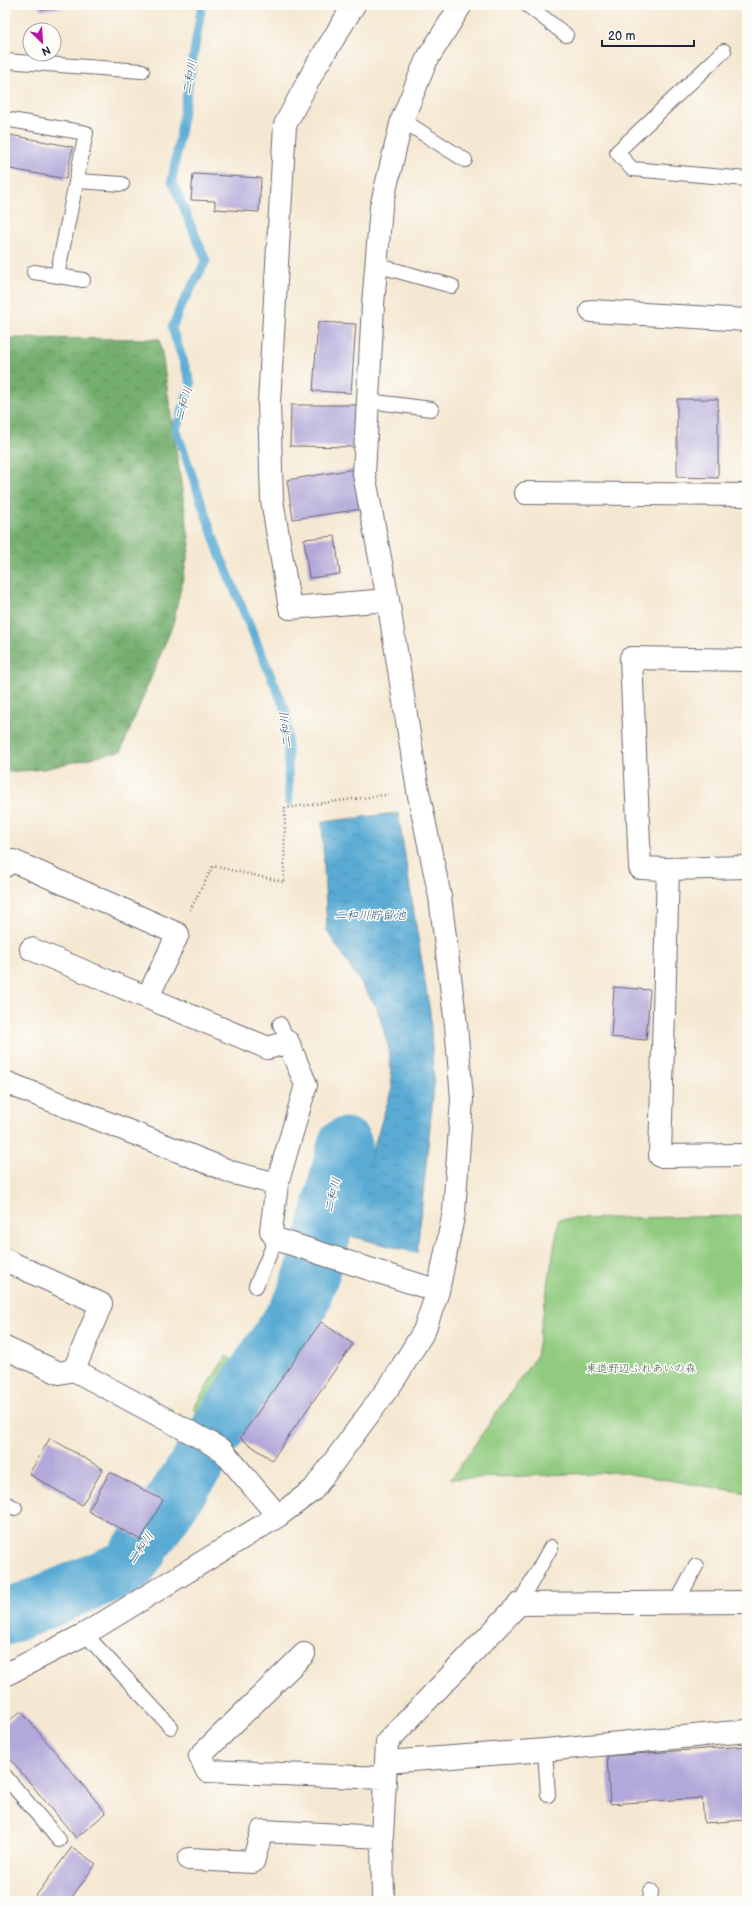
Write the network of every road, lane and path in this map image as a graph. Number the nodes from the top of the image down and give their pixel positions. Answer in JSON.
{"nodes":[{"id":1,"x":354,"y":5,"type":"edge"},
{"id":2,"x":460,"y":5,"type":"edge"},
{"id":3,"x":527,"y":5,"type":"edge"},
{"id":4,"x":566,"y":35,"type":"dead end"},
{"id":5,"x":724,"y":51,"type":"dead end"},
{"id":6,"x":5,"y":61,"type":"edge"},
{"id":7,"x":142,"y":71,"type":"dead end"},
{"id":8,"x":5,"y":119,"type":"edge"},
{"id":9,"x":402,"y":120,"type":"junction"},
{"id":10,"x":465,"y":160,"type":"dead end"},
{"id":11,"x":747,"y":179,"type":"edge"},
{"id":12,"x":77,"y":181,"type":"junction"},
{"id":13,"x":122,"y":184,"type":"dead end"},
{"id":14,"x":376,"y":265,"type":"junction"},
{"id":15,"x":34,"y":272,"type":"dead end"},
{"id":16,"x":56,"y":276,"type":"junction"},
{"id":17,"x":83,"y":280,"type":"dead end"},
{"id":18,"x":452,"y":286,"type":"dead end"},
{"id":19,"x":591,"y":312,"type":"dead end"},
{"id":20,"x":747,"y":320,"type":"edge"},
{"id":21,"x":368,"y":401,"type":"junction"},
{"id":22,"x":431,"y":409,"type":"dead end"},
{"id":23,"x":526,"y":493,"type":"dead end"},
{"id":24,"x":747,"y":495,"type":"edge"},
{"id":25,"x":388,"y":600,"type":"junction"},
{"id":26,"x":747,"y":660,"type":"edge"},
{"id":27,"x":418,"y":791,"type":"junction"},
{"id":28,"x":5,"y":866,"type":"edge"},
{"id":29,"x":747,"y":867,"type":"edge"},
{"id":30,"x":668,"y":869,"type":"junction"},
{"id":31,"x":178,"y":934,"type":"junction"},
{"id":32,"x":31,"y":949,"type":"dead end"},
{"id":33,"x":151,"y":990,"type":"dead end"},
{"id":34,"x":5,"y":1082,"type":"edge"},
{"id":35,"x":747,"y":1155,"type":"edge"},
{"id":36,"x":277,"y":1184,"type":"junction"},
{"id":37,"x":276,"y":1239,"type":"junction"},
{"id":38,"x":5,"y":1260,"type":"edge"},
{"id":39,"x":256,"y":1286,"type":"dead end"},
{"id":40,"x":438,"y":1291,"type":"junction"},
{"id":41,"x":5,"y":1348,"type":"edge"},
{"id":42,"x":74,"y":1370,"type":"junction"},
{"id":43,"x":278,"y":1516,"type":"junction"},
{"id":44,"x":550,"y":1547,"type":"dead end"},
{"id":45,"x":696,"y":1566,"type":"dead end"},
{"id":46,"x":677,"y":1602,"type":"junction"},
{"id":47,"x":747,"y":1602,"type":"edge"},
{"id":48,"x":519,"y":1604,"type":"junction"},
{"id":49,"x":85,"y":1634,"type":"junction"},
{"id":50,"x":304,"y":1654,"type":"dead end"},
{"id":51,"x":5,"y":1676,"type":"edge"},
{"id":52,"x":171,"y":1726,"type":"dead end"},
{"id":53,"x":747,"y":1731,"type":"edge"},
{"id":54,"x":545,"y":1750,"type":"junction"},
{"id":55,"x":386,"y":1770,"type":"junction"},
{"id":56,"x":5,"y":1776,"type":"edge"},
{"id":57,"x":548,"y":1795,"type":"dead end"},
{"id":58,"x":382,"y":1837,"type":"junction"},
{"id":59,"x":59,"y":1840,"type":"dead end"},
{"id":60,"x":189,"y":1859,"type":"dead end"},
{"id":61,"x":383,"y":1901,"type":"edge"}],
"edges":[{"from":1,"to":25,"type":"street"},
{"from":2,"to":9,"type":"street"},
{"from":3,"to":4,"type":"lane"},
{"from":5,"to":11,"type":"lane"},
{"from":6,"to":7,"type":"lane"},
{"from":8,"to":12,"type":"lane"},
{"from":9,"to":10,"type":"lane"},
{"from":9,"to":14,"type":"street"},
{"from":12,"to":13,"type":"lane"},
{"from":12,"to":16,"type":"lane"},
{"from":14,"to":18,"type":"lane"},
{"from":14,"to":21,"type":"street"},
{"from":15,"to":16,"type":"lane"},
{"from":16,"to":17,"type":"lane"},
{"from":19,"to":20,"type":"street"},
{"from":21,"to":22,"type":"lane"},
{"from":21,"to":25,"type":"street"},
{"from":23,"to":24,"type":"street"},
{"from":25,"to":27,"type":"street"},
{"from":26,"to":30,"type":"street"},
{"from":27,"to":31,"type":"path"},
{"from":27,"to":40,"type":"street"},
{"from":28,"to":31,"type":"street"},
{"from":29,"to":30,"type":"street"},
{"from":30,"to":35,"type":"street"},
{"from":31,"to":33,"type":"street"},
{"from":32,"to":36,"type":"street"},
{"from":34,"to":36,"type":"street"},
{"from":36,"to":37,"type":"street"},
{"from":37,"to":39,"type":"lane"},
{"from":37,"to":40,"type":"street"},
{"from":38,"to":42,"type":"street"},
{"from":40,"to":43,"type":"street"},
{"from":41,"to":42,"type":"street"},
{"from":42,"to":43,"type":"street"},
{"from":43,"to":49,"type":"street"},
{"from":44,"to":48,"type":"lane"},
{"from":45,"to":46,"type":"lane"},
{"from":46,"to":47,"type":"street"},
{"from":46,"to":48,"type":"street"},
{"from":48,"to":55,"type":"street"},
{"from":49,"to":51,"type":"street"},
{"from":49,"to":52,"type":"lane"},
{"from":50,"to":55,"type":"street"},
{"from":53,"to":54,"type":"street"},
{"from":54,"to":55,"type":"street"},
{"from":54,"to":57,"type":"lane"},
{"from":55,"to":58,"type":"street"},
{"from":56,"to":59,"type":"lane"},
{"from":58,"to":60,"type":"street"},
{"from":58,"to":61,"type":"street"}]}
